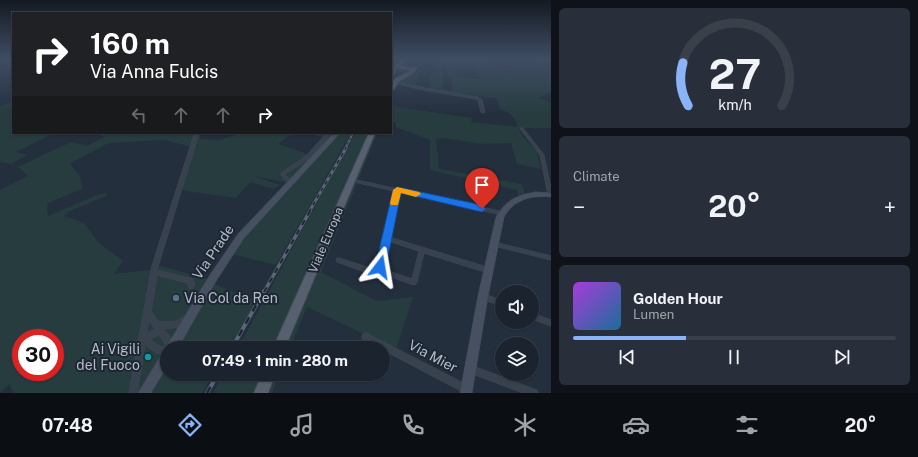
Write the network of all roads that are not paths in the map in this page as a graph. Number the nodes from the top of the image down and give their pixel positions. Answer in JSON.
{"nodes":[{"id":1,"x":399,"y":77,"type":"edge"},
{"id":2,"x":394,"y":82,"type":"junction"},
{"id":3,"x":392,"y":87,"type":"edge"},
{"id":4,"x":483,"y":112,"type":"dead end"},
{"id":5,"x":522,"y":129,"type":"dead end"},
{"id":6,"x":197,"y":134,"type":"edge"},
{"id":7,"x":328,"y":134,"type":"edge"},
{"id":8,"x":336,"y":134,"type":"edge"},
{"id":9,"x":372,"y":134,"type":"edge"},
{"id":10,"x":352,"y":180,"type":"junction"},
{"id":11,"x":293,"y":182,"type":"junction"},
{"id":12,"x":397,"y":190,"type":"junction"},
{"id":13,"x":550,"y":195,"type":"edge"},
{"id":14,"x":502,"y":213,"type":"junction"},
{"id":15,"x":387,"y":239,"type":"junction"},
{"id":16,"x":494,"y":244,"type":"junction"},
{"id":17,"x":422,"y":250,"type":"junction"},
{"id":18,"x":551,"y":258,"type":"edge"},
{"id":19,"x":338,"y":260,"type":"dead end"},
{"id":20,"x":377,"y":270,"type":"junction"},
{"id":21,"x":488,"y":270,"type":"junction"},
{"id":22,"x":154,"y":272,"type":"junction"},
{"id":23,"x":191,"y":286,"type":"dead end"},
{"id":24,"x":483,"y":296,"type":"junction"},
{"id":25,"x":495,"y":301,"type":"edge"},
{"id":26,"x":147,"y":312,"type":"junction"},
{"id":27,"x":192,"y":313,"type":"junction"},
{"id":28,"x":539,"y":319,"type":"edge"},
{"id":29,"x":155,"y":324,"type":"junction"},
{"id":30,"x":551,"y":324,"type":"edge"},
{"id":31,"x":143,"y":331,"type":"junction"},
{"id":32,"x":160,"y":331,"type":"junction"},
{"id":33,"x":366,"y":337,"type":"dead end"},
{"id":34,"x":146,"y":339,"type":"junction"},
{"id":35,"x":166,"y":341,"type":"edge"},
{"id":36,"x":175,"y":341,"type":"edge"},
{"id":37,"x":282,"y":341,"type":"edge"},
{"id":38,"x":140,"y":346,"type":"junction"},
{"id":39,"x":160,"y":350,"type":"edge"},
{"id":40,"x":160,"y":367,"type":"edge"},
{"id":41,"x":470,"y":369,"type":"junction"},
{"id":42,"x":266,"y":381,"type":"edge"},
{"id":43,"x":466,"y":391,"type":"edge"},
{"id":44,"x":133,"y":393,"type":"edge"},
{"id":45,"x":144,"y":393,"type":"edge"},
{"id":46,"x":261,"y":393,"type":"edge"},
{"id":47,"x":534,"y":393,"type":"edge"}],
"edges":[{"from":1,"to":2,"type":"main road"},
{"from":2,"to":3,"type":"main road"},
{"from":2,"to":4,"type":"street"},
{"from":5,"to":13,"type":"street"},
{"from":6,"to":22,"type":"street"},
{"from":7,"to":11,"type":"street"},
{"from":8,"to":11,"type":"main road","name":"Via Prade"},
{"from":9,"to":10,"type":"main road","name":"Viale Europa"},
{"from":10,"to":12,"type":"street"},
{"from":10,"to":37,"type":"main road","name":"Viale Europa"},
{"from":11,"to":27,"type":"main road","name":"Via Prade"},
{"from":12,"to":14,"type":"street"},
{"from":12,"to":15,"type":"street"},
{"from":13,"to":14,"type":"main road"},
{"from":14,"to":16,"type":"main road","name":"Via Mier"},
{"from":15,"to":17,"type":"street"},
{"from":15,"to":20,"type":"street"},
{"from":16,"to":18,"type":"street"},
{"from":16,"to":21,"type":"main road","name":"Via Mier"},
{"from":17,"to":20,"type":"street"},
{"from":17,"to":21,"type":"street"},
{"from":19,"to":20,"type":"street"},
{"from":21,"to":24,"type":"main road","name":"Via Mier"},
{"from":22,"to":23,"type":"street"},
{"from":22,"to":26,"type":"street"},
{"from":24,"to":25,"type":"street"},
{"from":24,"to":41,"type":"main road","name":"Via Mier"},
{"from":26,"to":29,"type":"street"},
{"from":26,"to":31,"type":"street"},
{"from":27,"to":29,"type":"street"},
{"from":27,"to":36,"type":"main road","name":"Via Prade"},
{"from":28,"to":30,"type":"street"},
{"from":29,"to":32,"type":"street"},
{"from":31,"to":34,"type":"street"},
{"from":31,"to":38,"type":"street"},
{"from":32,"to":34,"type":"street"},
{"from":32,"to":35,"type":"street"},
{"from":33,"to":43,"type":"street","name":"Via Mier"},
{"from":34,"to":38,"type":"street"},
{"from":34,"to":39,"type":"street"},
{"from":38,"to":44,"type":"street"},
{"from":40,"to":45,"type":"main road"},
{"from":41,"to":43,"type":"main road","name":"Via Mier"},
{"from":41,"to":47,"type":"street","name":"Via Mier"},
{"from":42,"to":46,"type":"main road"}]}
